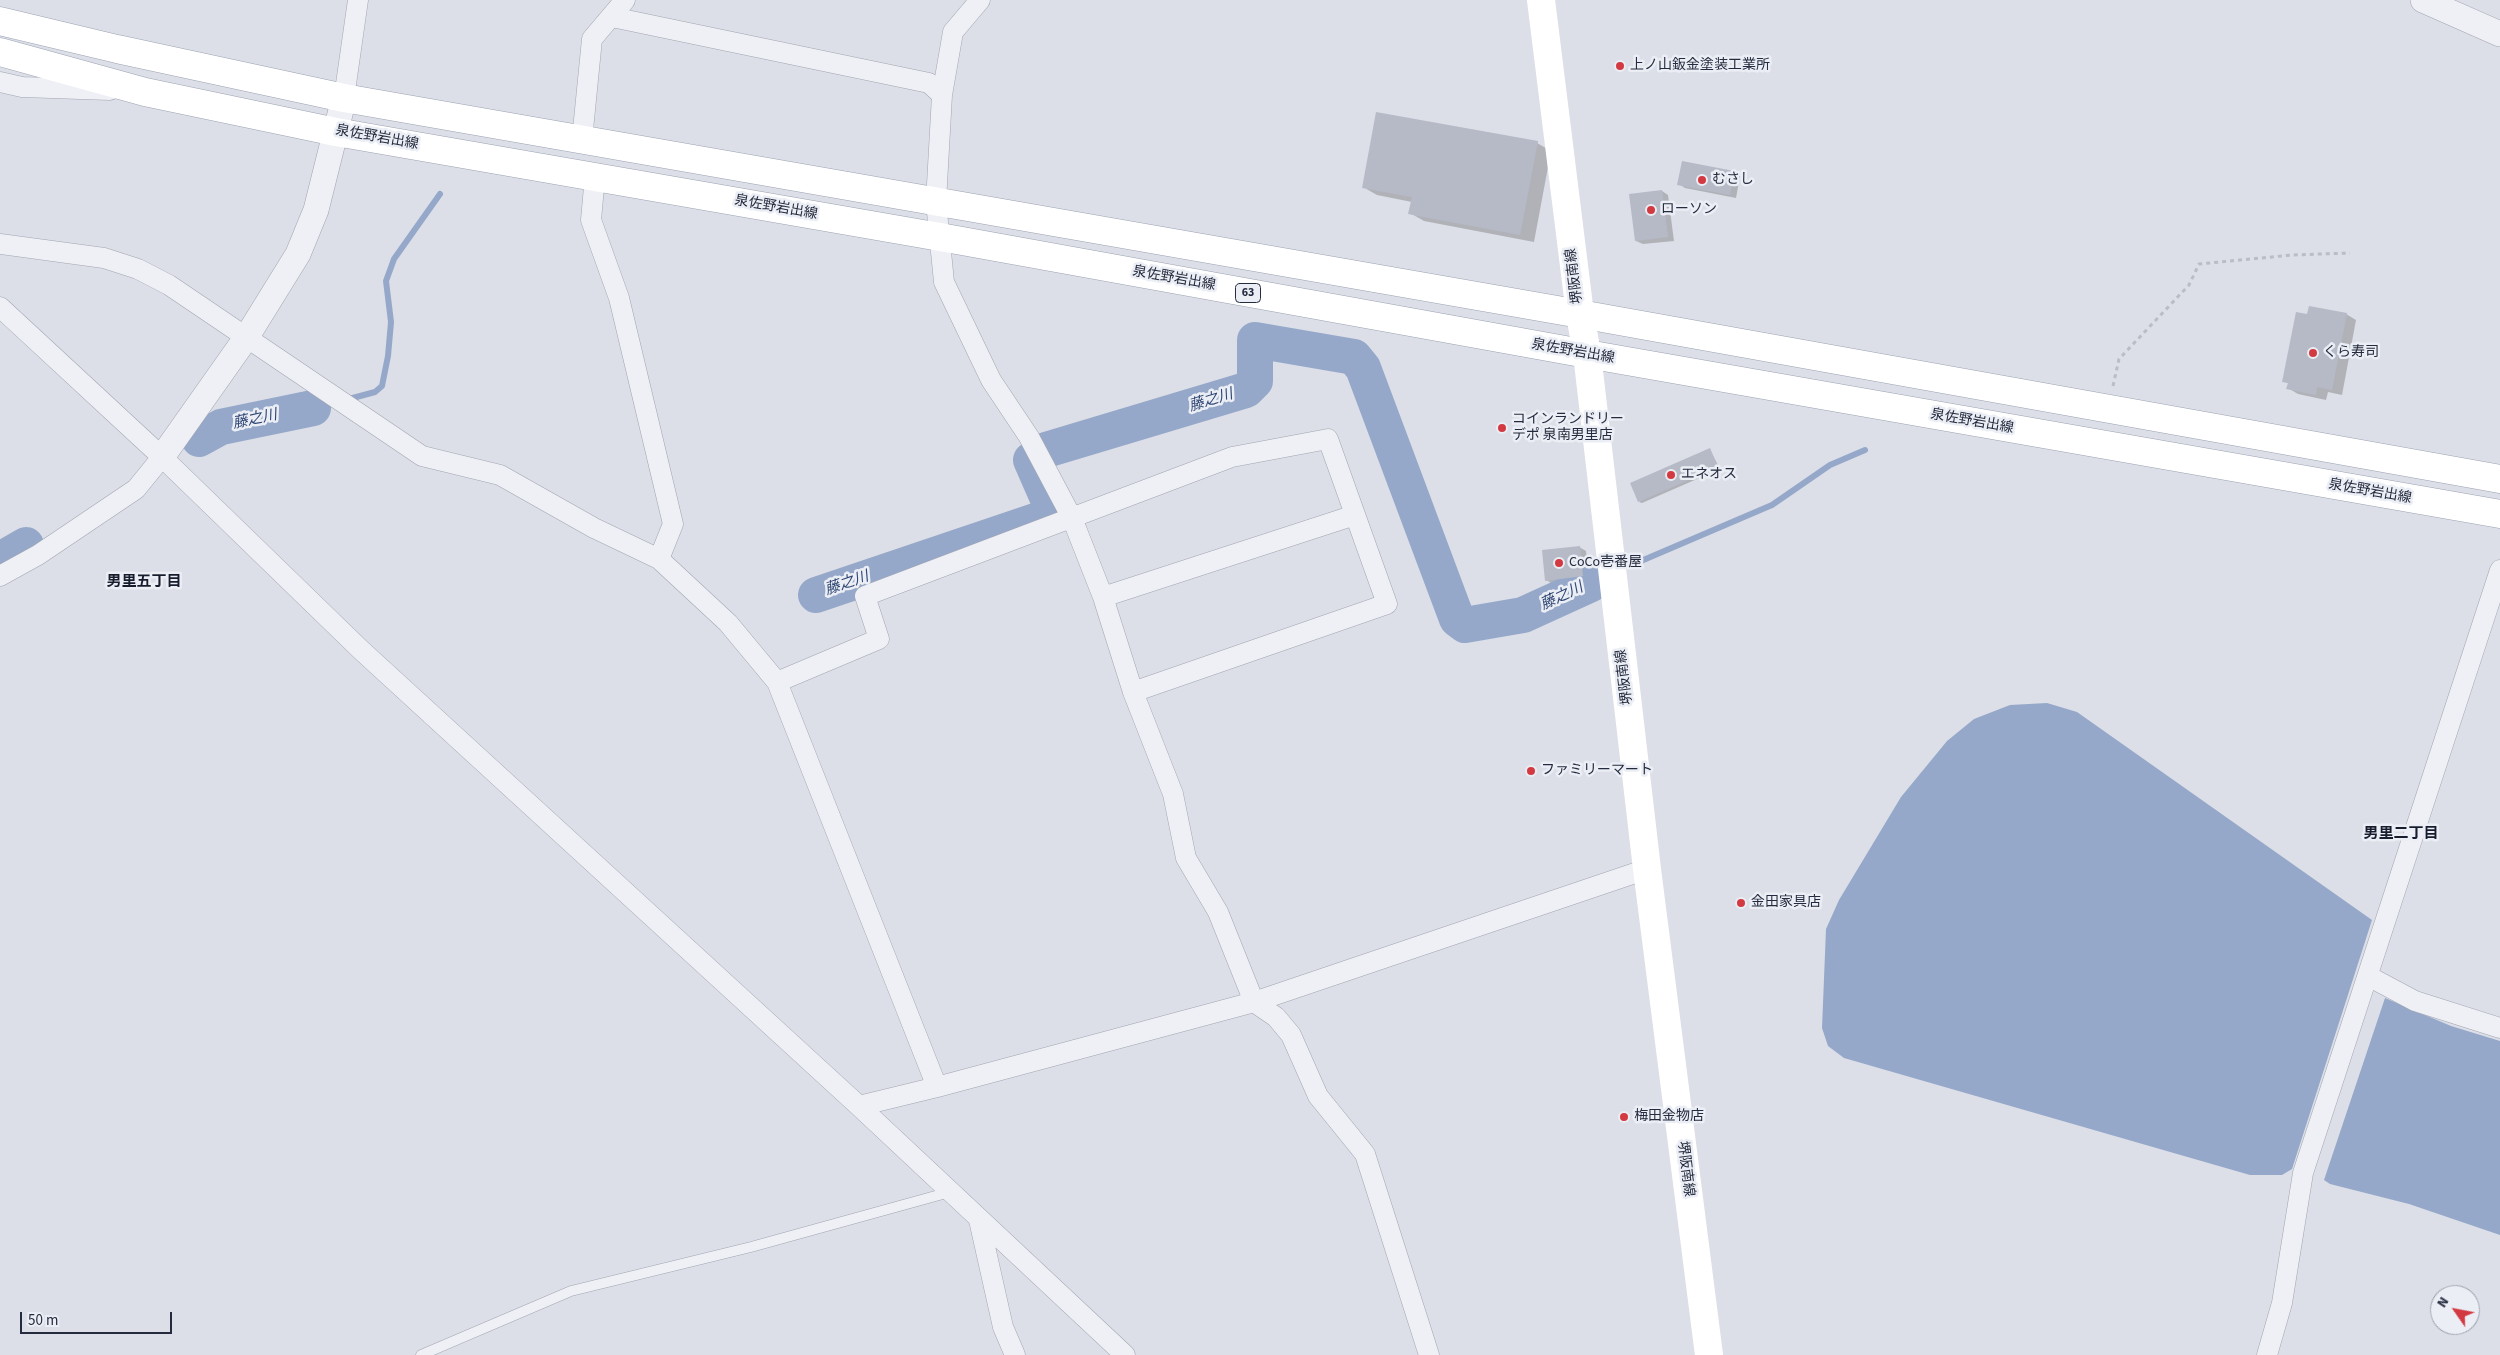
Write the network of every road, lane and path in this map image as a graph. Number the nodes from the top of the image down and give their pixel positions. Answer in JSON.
{"nodes":[{"id":1,"x":358,"y":0,"type":"edge"},
{"id":2,"x":625,"y":0,"type":"edge"},
{"id":3,"x":980,"y":0,"type":"edge"},
{"id":4,"x":1541,"y":0,"type":"edge"},
{"id":5,"x":2423,"y":0,"type":"edge"},
{"id":6,"x":0,"y":8,"type":"edge"},
{"id":7,"x":612,"y":17,"type":"junction"},
{"id":8,"x":0,"y":21,"type":"edge"},
{"id":9,"x":2500,"y":34,"type":"edge"},
{"id":10,"x":117,"y":49,"type":"junction"},
{"id":11,"x":0,"y":52,"type":"edge"},
{"id":12,"x":0,"y":82,"type":"edge"},
{"id":13,"x":145,"y":92,"type":"junction"},
{"id":14,"x":942,"y":95,"type":"junction"},
{"id":15,"x":344,"y":98,"type":"junction"},
{"id":16,"x":336,"y":132,"type":"junction"},
{"id":17,"x":582,"y":140,"type":"junction"},
{"id":18,"x":595,"y":176,"type":"junction"},
{"id":19,"x":936,"y":202,"type":"junction"},
{"id":20,"x":940,"y":237,"type":"junction"},
{"id":21,"x":0,"y":244,"type":"edge"},
{"id":22,"x":2350,"y":253,"type":"dead end"},
{"id":23,"x":0,"y":307,"type":"edge"},
{"id":24,"x":1580,"y":314,"type":"junction"},
{"id":25,"x":246,"y":338,"type":"junction"},
{"id":26,"x":1587,"y":354,"type":"junction"},
{"id":27,"x":2108,"y":409,"type":"junction"},
{"id":28,"x":162,"y":457,"type":"junction"},
{"id":29,"x":2500,"y":479,"type":"edge"},
{"id":30,"x":2500,"y":514,"type":"edge"},
{"id":31,"x":1355,"y":515,"type":"junction"},
{"id":32,"x":1072,"y":518,"type":"junction"},
{"id":33,"x":659,"y":559,"type":"junction"},
{"id":34,"x":2500,"y":570,"type":"edge"},
{"id":35,"x":0,"y":576,"type":"edge"},
{"id":36,"x":1103,"y":597,"type":"junction"},
{"id":37,"x":777,"y":682,"type":"junction"},
{"id":38,"x":1133,"y":692,"type":"junction"},
{"id":39,"x":1647,"y":869,"type":"junction"},
{"id":40,"x":2368,"y":976,"type":"junction"},
{"id":41,"x":1254,"y":1002,"type":"junction"},
{"id":42,"x":2500,"y":1028,"type":"edge"},
{"id":43,"x":937,"y":1087,"type":"junction"},
{"id":44,"x":859,"y":1106,"type":"junction"},
{"id":45,"x":950,"y":1192,"type":"junction"},
{"id":46,"x":979,"y":1220,"type":"junction"},
{"id":47,"x":421,"y":1355,"type":"edge"},
{"id":48,"x":1015,"y":1355,"type":"edge"},
{"id":49,"x":1125,"y":1355,"type":"edge"},
{"id":50,"x":1430,"y":1355,"type":"edge"},
{"id":51,"x":1709,"y":1355,"type":"edge"},
{"id":52,"x":2267,"y":1355,"type":"edge"}],
"edges":[{"from":1,"to":15,"type":"street"},
{"from":2,"to":7,"type":"street"},
{"from":3,"to":14,"type":"street"},
{"from":4,"to":24,"type":"main road","name":"堺阪南線"},
{"from":5,"to":9,"type":"street"},
{"from":6,"to":10,"type":"street"},
{"from":7,"to":14,"type":"street"},
{"from":7,"to":17,"type":"street"},
{"from":8,"to":10,"type":"main road"},
{"from":10,"to":15,"type":"main road"},
{"from":11,"to":13,"type":"main road","name":"泉佐野岩出線","number":"63"},
{"from":12,"to":13,"type":"street"},
{"from":13,"to":16,"type":"main road","name":"泉佐野岩出線","number":"63"},
{"from":14,"to":19,"type":"street"},
{"from":15,"to":16,"type":"street"},
{"from":15,"to":17,"type":"main road"},
{"from":16,"to":18,"type":"main road","name":"泉佐野岩出線","number":"63"},
{"from":16,"to":25,"type":"street"},
{"from":17,"to":19,"type":"main road"},
{"from":18,"to":20,"type":"main road","name":"泉佐野岩出線","number":"63"},
{"from":18,"to":33,"type":"street"},
{"from":19,"to":20,"type":"street"},
{"from":19,"to":24,"type":"main road"},
{"from":20,"to":26,"type":"main road","name":"泉佐野岩出線","number":"63"},
{"from":20,"to":32,"type":"street"},
{"from":21,"to":25,"type":"street"},
{"from":22,"to":27,"type":"path"},
{"from":23,"to":28,"type":"street"},
{"from":24,"to":26,"type":"main road","name":"堺阪南線"},
{"from":24,"to":27,"type":"main road"},
{"from":25,"to":28,"type":"street"},
{"from":25,"to":33,"type":"street"},
{"from":26,"to":30,"type":"main road","name":"泉佐野岩出線","number":"63"},
{"from":26,"to":39,"type":"main road","name":"堺阪南線"},
{"from":27,"to":29,"type":"main road"},
{"from":28,"to":35,"type":"street"},
{"from":28,"to":44,"type":"street"},
{"from":31,"to":32,"type":"street"},
{"from":31,"to":36,"type":"street"},
{"from":31,"to":38,"type":"street"},
{"from":32,"to":36,"type":"street"},
{"from":32,"to":37,"type":"street"},
{"from":33,"to":37,"type":"street"},
{"from":34,"to":40,"type":"street"},
{"from":36,"to":38,"type":"street"},
{"from":37,"to":43,"type":"street"},
{"from":38,"to":41,"type":"street"},
{"from":39,"to":41,"type":"street"},
{"from":39,"to":51,"type":"main road","name":"堺阪南線"},
{"from":40,"to":42,"type":"street"},
{"from":40,"to":52,"type":"street"},
{"from":41,"to":43,"type":"street"},
{"from":41,"to":50,"type":"street"},
{"from":43,"to":44,"type":"street"},
{"from":44,"to":45,"type":"street"},
{"from":45,"to":46,"type":"street"},
{"from":45,"to":47,"type":"lane"},
{"from":46,"to":48,"type":"street"},
{"from":46,"to":49,"type":"street"}]}
